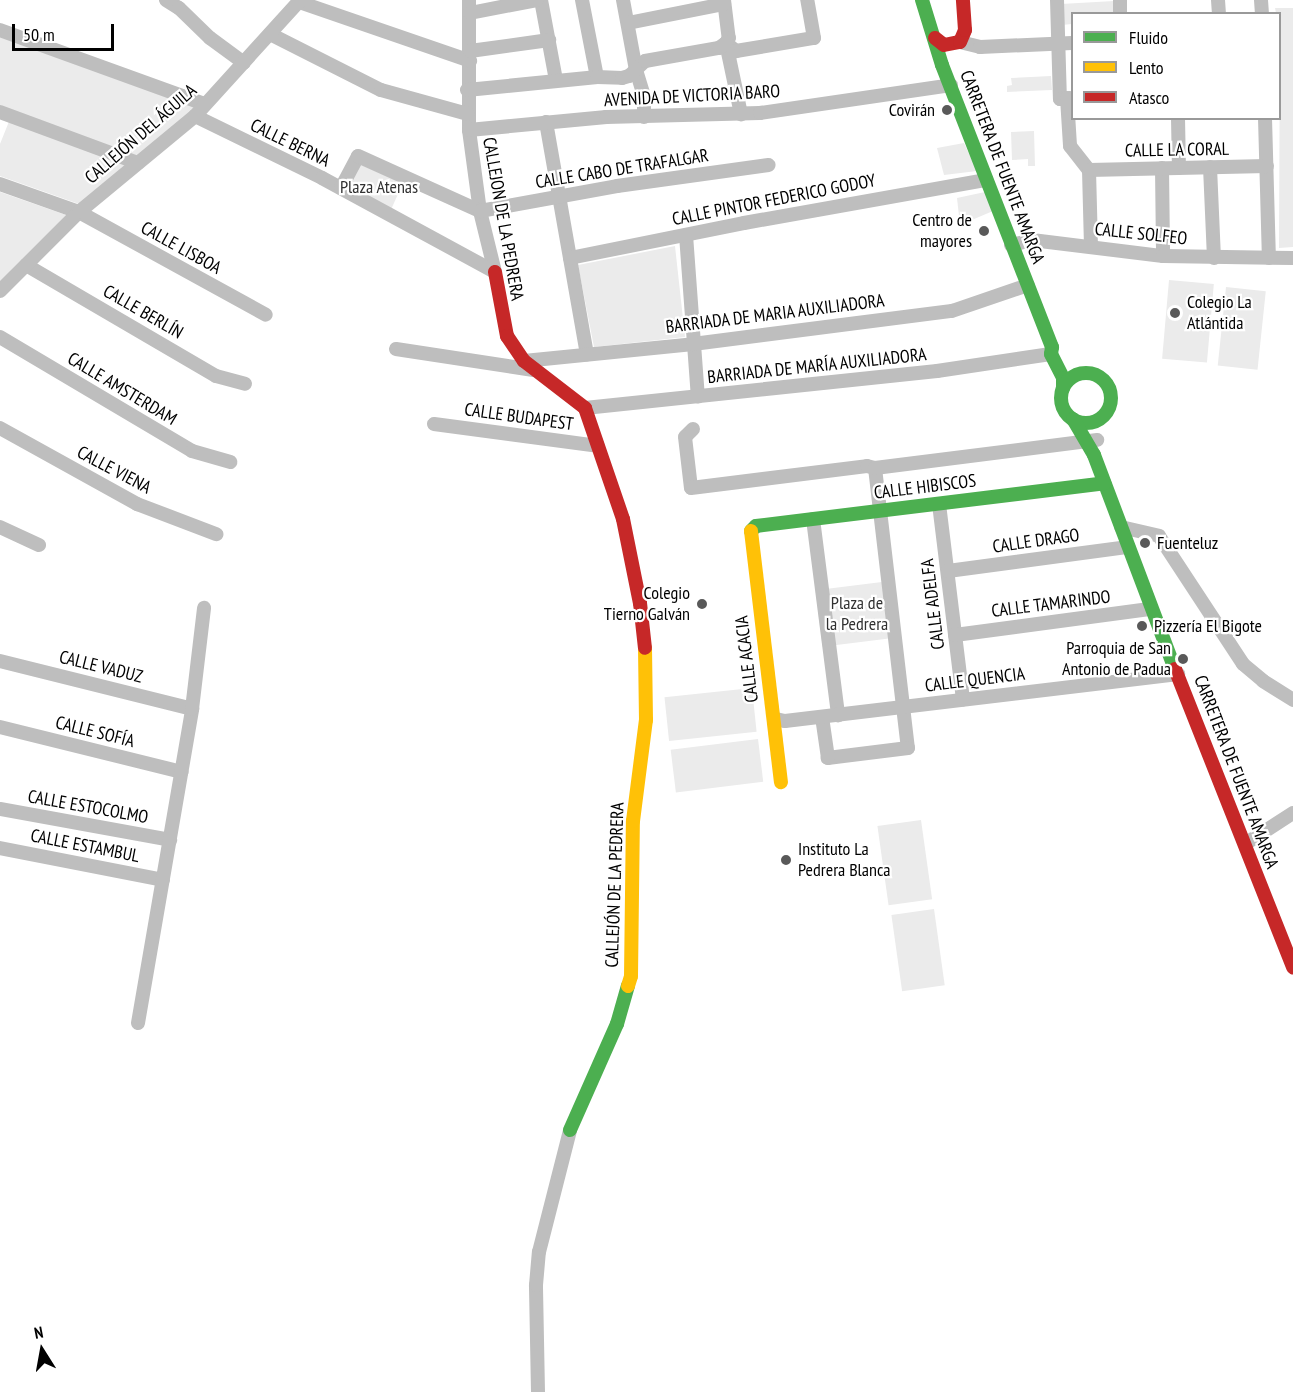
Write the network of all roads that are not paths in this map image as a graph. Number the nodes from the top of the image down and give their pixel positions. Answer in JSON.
{"nodes":[{"id":1,"x":166,"y":0,"type":"edge"},
{"id":2,"x":539,"y":0,"type":"edge"},
{"id":3,"x":582,"y":0,"type":"edge"},
{"id":4,"x":623,"y":0,"type":"edge"},
{"id":5,"x":807,"y":0,"type":"edge"},
{"id":6,"x":922,"y":0,"type":"edge"},
{"id":7,"x":963,"y":0,"type":"edge"},
{"id":8,"x":1057,"y":0,"type":"edge"},
{"id":9,"x":300,"y":1,"type":"edge"},
{"id":10,"x":724,"y":2,"type":"edge"},
{"id":11,"x":469,"y":7,"type":"edge"},
{"id":12,"x":628,"y":23,"type":"junction"},
{"id":13,"x":0,"y":30,"type":"edge"},
{"id":14,"x":270,"y":33,"type":"junction"},
{"id":15,"x":935,"y":38,"type":"junction"},
{"id":16,"x":549,"y":40,"type":"junction"},
{"id":17,"x":726,"y":43,"type":"junction"},
{"id":18,"x":957,"y":43,"type":"junction"},
{"id":19,"x":1066,"y":43,"type":"edge"},
{"id":20,"x":470,"y":56,"type":"junction"},
{"id":21,"x":244,"y":63,"type":"junction"},
{"id":22,"x":636,"y":70,"type":"junction"},
{"id":23,"x":946,"y":71,"type":"junction"},
{"id":24,"x":597,"y":77,"type":"junction"},
{"id":25,"x":556,"y":81,"type":"junction"},
{"id":26,"x":951,"y":85,"type":"junction"},
{"id":27,"x":467,"y":90,"type":"junction"},
{"id":28,"x":1066,"y":98,"type":"edge"},
{"id":29,"x":204,"y":104,"type":"junction"},
{"id":30,"x":4,"y":113,"type":"edge"},
{"id":31,"x":468,"y":114,"type":"junction"},
{"id":32,"x":741,"y":114,"type":"junction"},
{"id":33,"x":195,"y":116,"type":"junction"},
{"id":34,"x":644,"y":117,"type":"junction"},
{"id":35,"x":1178,"y":120,"type":"edge"},
{"id":36,"x":1265,"y":120,"type":"edge"},
{"id":37,"x":546,"y":122,"type":"junction"},
{"id":38,"x":469,"y":130,"type":"junction"},
{"id":39,"x":138,"y":163,"type":"junction"},
{"id":40,"x":769,"y":165,"type":"dead end"},
{"id":41,"x":1266,"y":166,"type":"junction"},
{"id":42,"x":1210,"y":167,"type":"junction"},
{"id":43,"x":1161,"y":168,"type":"junction"},
{"id":44,"x":1179,"y":168,"type":"junction"},
{"id":45,"x":1089,"y":170,"type":"junction"},
{"id":46,"x":986,"y":180,"type":"junction"},
{"id":47,"x":0,"y":184,"type":"edge"},
{"id":48,"x":341,"y":188,"type":"junction"},
{"id":49,"x":557,"y":196,"type":"junction"},
{"id":50,"x":480,"y":211,"type":"junction"},
{"id":51,"x":79,"y":212,"type":"junction"},
{"id":52,"x":686,"y":235,"type":"junction"},
{"id":53,"x":1011,"y":245,"type":"junction"},
{"id":54,"x":1091,"y":247,"type":"junction"},
{"id":55,"x":1163,"y":256,"type":"junction"},
{"id":56,"x":570,"y":258,"type":"junction"},
{"id":57,"x":1214,"y":258,"type":"junction"},
{"id":58,"x":1269,"y":258,"type":"junction"},
{"id":59,"x":1293,"y":258,"type":"edge"},
{"id":60,"x":26,"y":265,"type":"junction"},
{"id":61,"x":495,"y":272,"type":"junction"},
{"id":62,"x":1028,"y":285,"type":"junction"},
{"id":63,"x":0,"y":291,"type":"edge"},
{"id":64,"x":266,"y":315,"type":"dead end"},
{"id":65,"x":0,"y":337,"type":"edge"},
{"id":66,"x":693,"y":344,"type":"junction"},
{"id":67,"x":396,"y":349,"type":"dead end"},
{"id":68,"x":1051,"y":351,"type":"junction"},
{"id":69,"x":587,"y":354,"type":"junction"},
{"id":70,"x":524,"y":361,"type":"junction"},
{"id":71,"x":539,"y":371,"type":"junction"},
{"id":72,"x":1086,"y":373,"type":"junction"},
{"id":73,"x":245,"y":384,"type":"dead end"},
{"id":74,"x":1063,"y":388,"type":"junction"},
{"id":75,"x":698,"y":397,"type":"junction"},
{"id":76,"x":585,"y":408,"type":"junction"},
{"id":77,"x":1106,"y":413,"type":"junction"},
{"id":78,"x":1074,"y":419,"type":"junction"},
{"id":79,"x":434,"y":424,"type":"dead end"},
{"id":80,"x":0,"y":428,"type":"edge"},
{"id":81,"x":693,"y":429,"type":"dead end"},
{"id":82,"x":1092,"y":441,"type":"junction"},
{"id":83,"x":598,"y":446,"type":"junction"},
{"id":84,"x":230,"y":462,"type":"dead end"},
{"id":85,"x":871,"y":467,"type":"junction"},
{"id":86,"x":1104,"y":483,"type":"junction"},
{"id":87,"x":939,"y":504,"type":"junction"},
{"id":88,"x":880,"y":511,"type":"junction"},
{"id":89,"x":813,"y":519,"type":"junction"},
{"id":90,"x":0,"y":527,"type":"edge"},
{"id":91,"x":1121,"y":527,"type":"junction"},
{"id":92,"x":752,"y":530,"type":"joint"},
{"id":93,"x":216,"y":534,"type":"dead end"},
{"id":94,"x":39,"y":545,"type":"dead end"},
{"id":95,"x":1128,"y":547,"type":"junction"},
{"id":96,"x":948,"y":571,"type":"junction"},
{"id":97,"x":204,"y":608,"type":"dead end"},
{"id":98,"x":1151,"y":609,"type":"junction"},
{"id":99,"x":955,"y":635,"type":"junction"},
{"id":100,"x":0,"y":660,"type":"edge"},
{"id":101,"x":1178,"y":674,"type":"junction"},
{"id":102,"x":963,"y":700,"type":"junction"},
{"id":103,"x":1293,"y":700,"type":"edge"},
{"id":104,"x":902,"y":707,"type":"junction"},
{"id":105,"x":192,"y":709,"type":"junction"},
{"id":106,"x":838,"y":715,"type":"junction"},
{"id":107,"x":822,"y":717,"type":"junction"},
{"id":108,"x":776,"y":719,"type":"junction"},
{"id":109,"x":0,"y":727,"type":"edge"},
{"id":110,"x":182,"y":772,"type":"junction"},
{"id":111,"x":781,"y":782,"type":"dead end"},
{"id":112,"x":0,"y":809,"type":"edge"},
{"id":113,"x":1293,"y":813,"type":"edge"},
{"id":114,"x":170,"y":840,"type":"junction"},
{"id":115,"x":1245,"y":844,"type":"junction"},
{"id":116,"x":0,"y":848,"type":"edge"},
{"id":117,"x":163,"y":880,"type":"junction"},
{"id":118,"x":1293,"y":967,"type":"edge"},
{"id":119,"x":138,"y":1023,"type":"dead end"},
{"id":120,"x":538,"y":1392,"type":"edge"}],
"edges":[{"from":1,"to":21,"type":"street"},
{"from":2,"to":11,"type":"street"},
{"from":2,"to":16,"type":"street"},
{"from":3,"to":24,"type":"street"},
{"from":4,"to":12,"type":"street"},
{"from":5,"to":17,"type":"street"},
{"from":6,"to":15,"type":"street","name":"CARRETERA DE FUENTE AMARGA"},
{"from":7,"to":18,"type":"street"},
{"from":8,"to":19,"type":"street"},
{"from":9,"to":14,"type":"street","name":"CALLEJÓN DEL ÁGUILA"},
{"from":9,"to":20,"type":"street"},
{"from":10,"to":12,"type":"street"},
{"from":10,"to":17,"type":"street"},
{"from":11,"to":20,"type":"street","name":"CALLEJON DE LA PEDRERA"},
{"from":12,"to":22,"type":"street"},
{"from":13,"to":29,"type":"street"},
{"from":14,"to":21,"type":"street","name":"CALLEJÓN DEL ÁGUILA"},
{"from":14,"to":31,"type":"street"},
{"from":15,"to":18,"type":"street"},
{"from":15,"to":23,"type":"street","name":"CARRETERA DE FUENTE AMARGA"},
{"from":16,"to":20,"type":"street"},
{"from":16,"to":25,"type":"street"},
{"from":17,"to":22,"type":"street"},
{"from":17,"to":32,"type":"street"},
{"from":18,"to":19,"type":"street"},
{"from":18,"to":23,"type":"street"},
{"from":19,"to":28,"type":"street"},
{"from":20,"to":27,"type":"street","name":"CALLEJON DE LA PEDRERA"},
{"from":21,"to":29,"type":"street","name":"CALLEJÓN DEL ÁGUILA"},
{"from":22,"to":24,"type":"street"},
{"from":22,"to":34,"type":"street"},
{"from":23,"to":26,"type":"street","name":"CARRETERA DE FUENTE AMARGA"},
{"from":24,"to":25,"type":"street"},
{"from":25,"to":27,"type":"street"},
{"from":26,"to":32,"type":"street","name":"AVENIDA DE VICTORIA BARO"},
{"from":26,"to":46,"type":"street","name":"CARRETERA DE FUENTE AMARGA"},
{"from":27,"to":31,"type":"street","name":"CALLEJON DE LA PEDRERA"},
{"from":28,"to":45,"type":"street"},
{"from":29,"to":33,"type":"street","name":"CALLEJÓN DEL ÁGUILA"},
{"from":30,"to":39,"type":"street"},
{"from":31,"to":38,"type":"street","name":"CALLEJON DE LA PEDRERA"},
{"from":32,"to":34,"type":"street","name":"AVENIDA DE VICTORIA BARO"},
{"from":33,"to":39,"type":"street","name":"CALLEJÓN DEL ÁGUILA"},
{"from":33,"to":48,"type":"street","name":"CALLE BERNA"},
{"from":34,"to":37,"type":"street","name":"AVENIDA DE VICTORIA BARO"},
{"from":35,"to":44,"type":"street"},
{"from":36,"to":41,"type":"street"},
{"from":37,"to":38,"type":"street","name":"AVENIDA DE VICTORIA BARO"},
{"from":37,"to":49,"type":"street"},
{"from":38,"to":50,"type":"street","name":"CALLEJON DE LA PEDRERA"},
{"from":39,"to":51,"type":"street","name":"CALLEJÓN DEL ÁGUILA"},
{"from":40,"to":49,"type":"street","name":"CALLE CABO DE TRAFALGAR"},
{"from":41,"to":42,"type":"street","name":"CALLE LA CORAL"},
{"from":41,"to":58,"type":"street"},
{"from":42,"to":44,"type":"street","name":"CALLE LA CORAL"},
{"from":42,"to":57,"type":"street"},
{"from":43,"to":44,"type":"street","name":"CALLE LA CORAL"},
{"from":43,"to":45,"type":"street","name":"CALLE LA CORAL"},
{"from":43,"to":55,"type":"street"},
{"from":45,"to":54,"type":"street"},
{"from":46,"to":52,"type":"street","name":"CALLE PINTOR FEDERICO GODOY"},
{"from":46,"to":53,"type":"street","name":"CARRETERA DE FUENTE AMARGA"},
{"from":47,"to":51,"type":"street","name":"CALLE LISBOA"},
{"from":48,"to":50,"type":"street"},
{"from":48,"to":61,"type":"street","name":"CALLE BERNA"},
{"from":49,"to":50,"type":"street","name":"CALLE CABO DE TRAFALGAR"},
{"from":49,"to":56,"type":"street"},
{"from":50,"to":61,"type":"street","name":"CALLEJON DE LA PEDRERA"},
{"from":51,"to":60,"type":"street","name":"CALLEJÓN DEL ÁGUILA"},
{"from":51,"to":64,"type":"street","name":"CALLE LISBOA"},
{"from":52,"to":56,"type":"street","name":"CALLE PINTOR FEDERICO GODOY"},
{"from":52,"to":66,"type":"street"},
{"from":53,"to":54,"type":"street","name":"CALLE SOLFEO"},
{"from":53,"to":62,"type":"street","name":"CARRETERA DE FUENTE AMARGA"},
{"from":54,"to":55,"type":"street","name":"CALLE SOLFEO"},
{"from":55,"to":57,"type":"street","name":"CALLE SOLFEO"},
{"from":56,"to":69,"type":"street"},
{"from":57,"to":58,"type":"street","name":"CALLE SOLFEO"},
{"from":58,"to":59,"type":"street","name":"CALLE SOLFEO"},
{"from":60,"to":63,"type":"street","name":"CALLEJÓN DEL ÁGUILA"},
{"from":60,"to":73,"type":"street","name":"CALLE BERLÍN"},
{"from":61,"to":70,"type":"street","name":"CALLEJON DE LA PEDRERA"},
{"from":62,"to":66,"type":"street","name":"BARRIADA DE MARIA AUXILIADORA"},
{"from":62,"to":68,"type":"street","name":"CARRETERA DE FUENTE AMARGA"},
{"from":65,"to":84,"type":"street","name":"CALLE AMSTERDAM"},
{"from":66,"to":69,"type":"street","name":"BARRIADA DE MARIA AUXILIADORA"},
{"from":66,"to":75,"type":"street"},
{"from":67,"to":71,"type":"street"},
{"from":68,"to":72,"type":"street","name":"CARRETERA DE FUENTE AMARGA"},
{"from":68,"to":74,"type":"street","name":"CARRETERA DE FUENTE AMARGA"},
{"from":68,"to":75,"type":"street","name":"BARRIADA DE MARÍA AUXILIADORA"},
{"from":69,"to":70,"type":"street","name":"BARRIADA DE MARIA AUXILIADORA"},
{"from":70,"to":71,"type":"street","name":"CALLEJON DE LA PEDRERA"},
{"from":71,"to":76,"type":"street","name":"CALLEJON DE LA PEDRERA"},
{"from":72,"to":74,"type":"street"},
{"from":72,"to":77,"type":"street"},
{"from":74,"to":78,"type":"street"},
{"from":75,"to":76,"type":"street","name":"BARRIADA DE MARÍA AUXILIADORA"},
{"from":76,"to":83,"type":"street","name":"CALLEJÓN DE LA PEDRERA"},
{"from":77,"to":78,"type":"street"},
{"from":77,"to":82,"type":"street"},
{"from":78,"to":82,"type":"street","name":"CARRETERA DE FUENTE AMARGA"},
{"from":79,"to":83,"type":"street","name":"CALLE BUDAPEST"},
{"from":80,"to":93,"type":"street","name":"CALLE VIENA"},
{"from":81,"to":85,"type":"street"},
{"from":82,"to":85,"type":"street"},
{"from":82,"to":86,"type":"street","name":"CARRETERA DE FUENTE AMARGA"},
{"from":83,"to":120,"type":"street","name":"CALLEJÓN DE LA PEDRERA"},
{"from":85,"to":88,"type":"street"},
{"from":86,"to":87,"type":"street","name":"CALLE HIBISCOS"},
{"from":86,"to":91,"type":"street","name":"CARRETERA DE FUENTE AMARGA"},
{"from":87,"to":88,"type":"street","name":"CALLE HIBISCOS"},
{"from":87,"to":96,"type":"street","name":"CALLE ADELFA"},
{"from":88,"to":89,"type":"street","name":"CALLE HIBISCOS"},
{"from":88,"to":104,"type":"street"},
{"from":89,"to":92,"type":"street","name":"CALLE HIBISCOS"},
{"from":89,"to":106,"type":"street"},
{"from":90,"to":94,"type":"street"},
{"from":91,"to":95,"type":"street","name":"CARRETERA DE FUENTE AMARGA"},
{"from":91,"to":103,"type":"street"},
{"from":92,"to":108,"type":"street","name":"CALLE ACACIA"},
{"from":95,"to":96,"type":"street","name":"CALLE DRAGO"},
{"from":95,"to":98,"type":"street","name":"CARRETERA DE FUENTE AMARGA"},
{"from":96,"to":99,"type":"street","name":"CALLE ADELFA"},
{"from":97,"to":105,"type":"street"},
{"from":98,"to":99,"type":"street","name":"CALLE TAMARINDO"},
{"from":98,"to":101,"type":"street","name":"CARRETERA DE FUENTE AMARGA"},
{"from":99,"to":102,"type":"street","name":"CALLE ADELFA"},
{"from":100,"to":105,"type":"street","name":"CALLE VADUZ"},
{"from":101,"to":102,"type":"street","name":"CALLE QUENCIA"},
{"from":101,"to":115,"type":"street","name":"CARRETERA DE FUENTE AMARGA"},
{"from":102,"to":104,"type":"street","name":"CALLE QUENCIA"},
{"from":104,"to":106,"type":"street","name":"CALLE QUENCIA"},
{"from":104,"to":107,"type":"street"},
{"from":105,"to":110,"type":"street"},
{"from":106,"to":107,"type":"street","name":"CALLE QUENCIA"},
{"from":107,"to":108,"type":"street","name":"CALLE QUENCIA"},
{"from":108,"to":111,"type":"street","name":"CALLE ACACIA"},
{"from":109,"to":110,"type":"street","name":"CALLE SOFÍA"},
{"from":110,"to":114,"type":"street"},
{"from":112,"to":114,"type":"street","name":"CALLE ESTOCOLMO"},
{"from":113,"to":115,"type":"street"},
{"from":114,"to":117,"type":"street"},
{"from":115,"to":118,"type":"street","name":"CARRETERA DE FUENTE AMARGA"},
{"from":116,"to":117,"type":"street","name":"CALLE ESTAMBUL"},
{"from":117,"to":119,"type":"street"}]}
